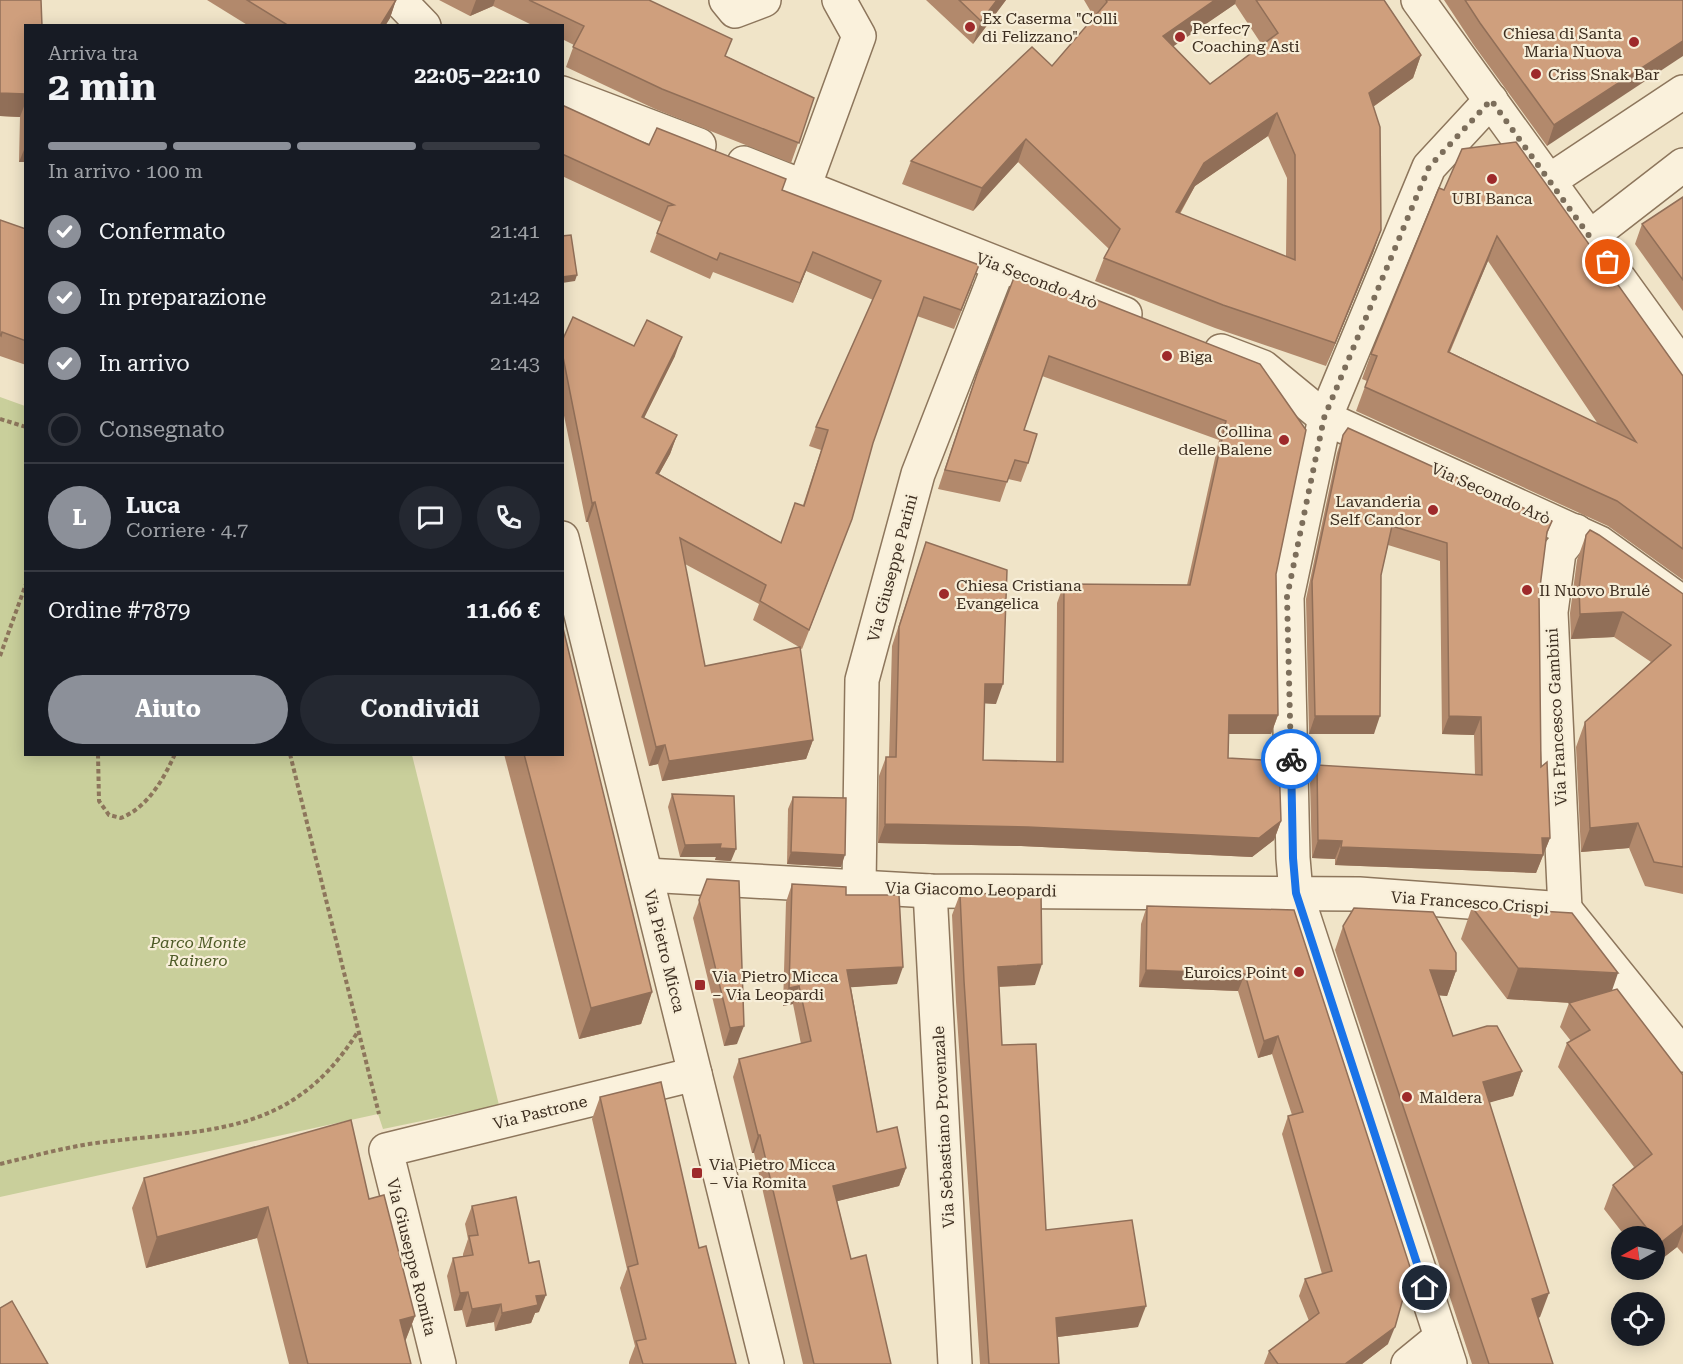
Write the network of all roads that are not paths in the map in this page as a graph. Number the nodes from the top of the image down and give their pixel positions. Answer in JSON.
{"nodes":[{"id":1,"x":399,"y":0,"type":"edge"},
{"id":2,"x":726,"y":0,"type":"edge"},
{"id":3,"x":764,"y":0,"type":"edge"},
{"id":4,"x":839,"y":0,"type":"edge"},
{"id":5,"x":1418,"y":0,"type":"edge"},
{"id":6,"x":422,"y":24,"type":"edge"},
{"id":7,"x":1683,"y":92,"type":"edge"},
{"id":8,"x":564,"y":94,"type":"edge"},
{"id":9,"x":1491,"y":100,"type":"junction"},
{"id":10,"x":1683,"y":165,"type":"edge"},
{"id":11,"x":1549,"y":180,"type":"junction"},
{"id":12,"x":804,"y":187,"type":"junction"},
{"id":13,"x":1590,"y":237,"type":"junction"},
{"id":14,"x":999,"y":266,"type":"junction"},
{"id":15,"x":1153,"y":325,"type":"edge"},
{"id":16,"x":1197,"y":342,"type":"edge"},
{"id":17,"x":1683,"y":367,"type":"edge"},
{"id":18,"x":1324,"y":418,"type":"junction"},
{"id":19,"x":1576,"y":531,"type":"junction"},
{"id":20,"x":564,"y":546,"type":"edge"},
{"id":21,"x":1683,"y":603,"type":"edge"},
{"id":22,"x":646,"y":875,"type":"junction"},
{"id":23,"x":859,"y":886,"type":"junction"},
{"id":24,"x":930,"y":891,"type":"junction"},
{"id":25,"x":1296,"y":893,"type":"junction"},
{"id":26,"x":1565,"y":909,"type":"junction"},
{"id":27,"x":1683,"y":1055,"type":"edge"},
{"id":28,"x":695,"y":1074,"type":"junction"},
{"id":29,"x":386,"y":1150,"type":"joint"},
{"id":30,"x":1446,"y":1350,"type":"edge"},
{"id":31,"x":439,"y":1364,"type":"edge"},
{"id":32,"x":767,"y":1364,"type":"edge"},
{"id":33,"x":955,"y":1364,"type":"edge"},
{"id":34,"x":1408,"y":1364,"type":"edge"}],
"edges":[{"from":1,"to":6,"type":"street"},
{"from":2,"to":3,"type":"street"},
{"from":4,"to":12,"type":"street"},
{"from":5,"to":9,"type":"street"},
{"from":7,"to":11,"type":"street"},
{"from":8,"to":12,"type":"street","name":"Via Secondo Arò"},
{"from":9,"to":11,"type":"street"},
{"from":9,"to":18,"type":"street"},
{"from":10,"to":13,"type":"street"},
{"from":11,"to":13,"type":"street"},
{"from":12,"to":14,"type":"street","name":"Via Secondo Arò"},
{"from":13,"to":17,"type":"street"},
{"from":14,"to":15,"type":"street","name":"Via Secondo Arò"},
{"from":14,"to":23,"type":"street","name":"Via Giuseppe Parini"},
{"from":16,"to":18,"type":"street","name":"Via Secondo Arò"},
{"from":18,"to":19,"type":"street","name":"Via Secondo Arò"},
{"from":18,"to":25,"type":"street"},
{"from":19,"to":21,"type":"street","name":"Via Secondo Arò"},
{"from":19,"to":26,"type":"street","name":"Via Francesco Gambini"},
{"from":20,"to":22,"type":"street","name":"Via Pietro Micca"},
{"from":22,"to":23,"type":"street","name":"Via Giacomo Leopardi"},
{"from":22,"to":28,"type":"street","name":"Via Pietro Micca"},
{"from":23,"to":24,"type":"street","name":"Via Giacomo Leopardi"},
{"from":24,"to":25,"type":"street","name":"Via Giacomo Leopardi"},
{"from":24,"to":33,"type":"street","name":"Via Sebastiano Provenzale"},
{"from":25,"to":26,"type":"street","name":"Via Francesco Crispi"},
{"from":25,"to":30,"type":"street"},
{"from":26,"to":27,"type":"street","name":"Via Francesco Crispi"},
{"from":28,"to":29,"type":"street","name":"Via Pastrone"},
{"from":28,"to":32,"type":"street","name":"Via Pietro Micca"},
{"from":29,"to":31,"type":"street","name":"Via Giuseppe Romita"},
{"from":30,"to":34,"type":"street"}]}
